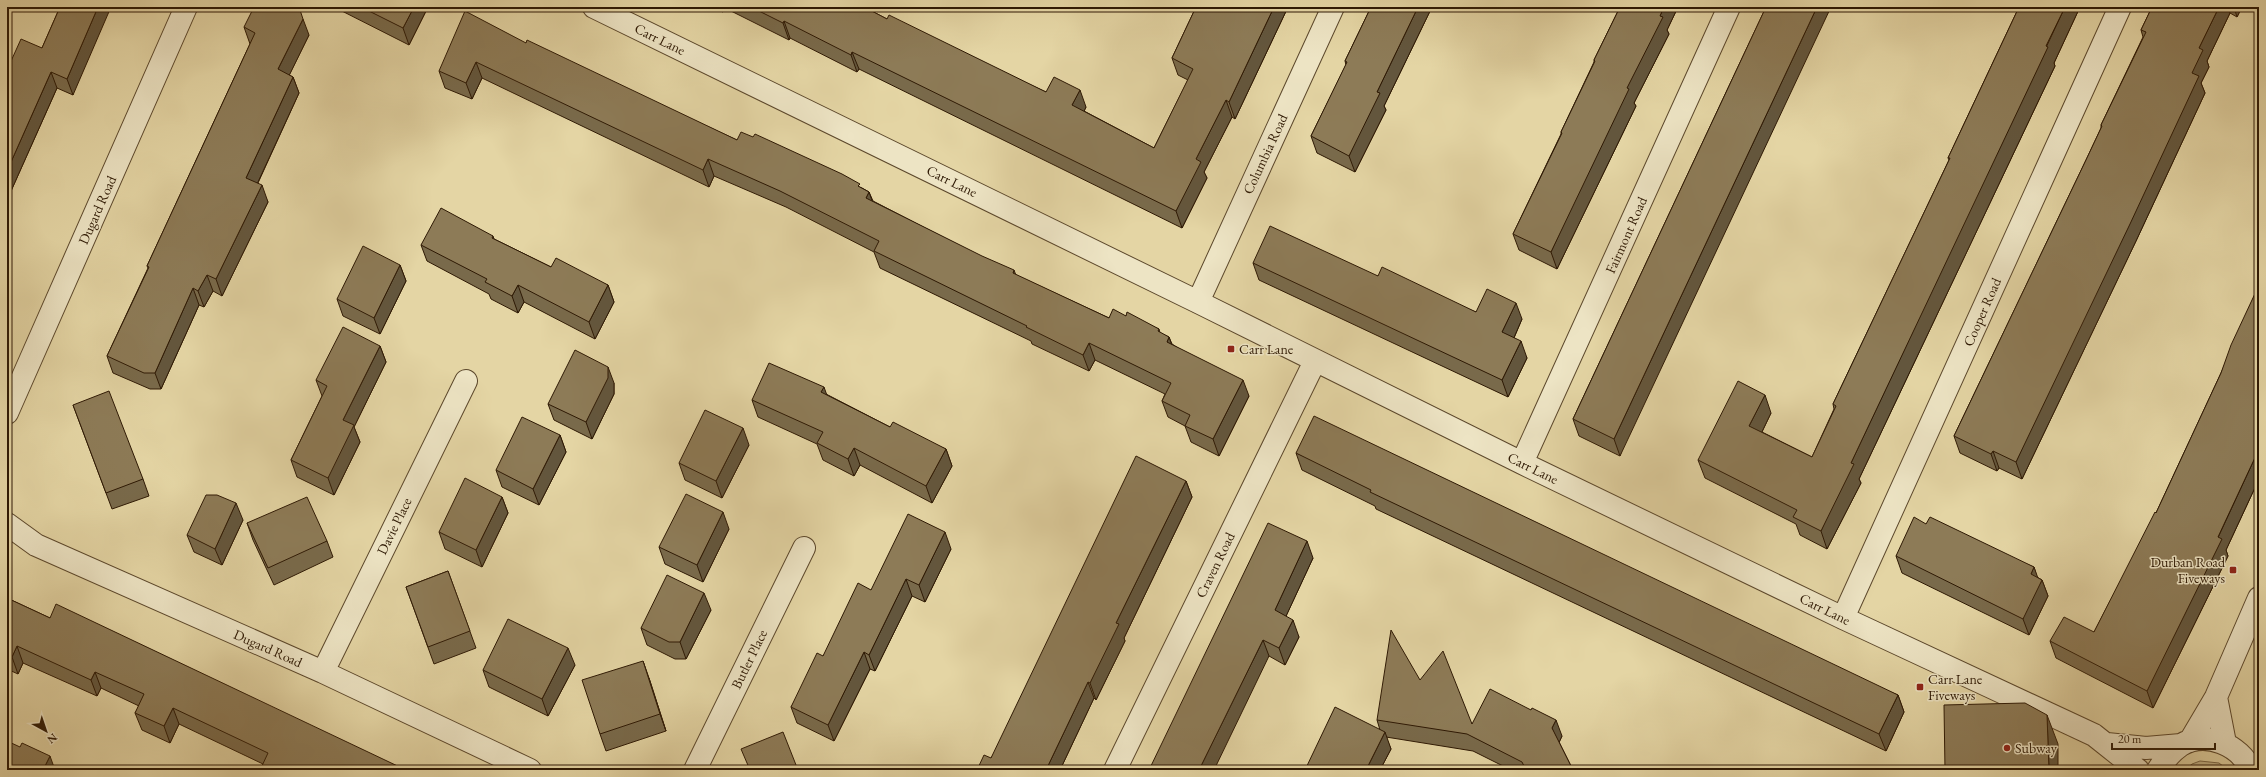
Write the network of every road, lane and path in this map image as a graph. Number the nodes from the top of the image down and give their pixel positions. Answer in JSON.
{"nodes":[{"id":1,"x":186,"y":7,"type":"edge"},
{"id":2,"x":594,"y":7,"type":"edge"},
{"id":3,"x":1333,"y":7,"type":"edge"},
{"id":4,"x":1729,"y":7,"type":"edge"},
{"id":5,"x":2120,"y":7,"type":"edge"},
{"id":6,"x":1198,"y":302,"type":"junction"},
{"id":7,"x":1315,"y":361,"type":"junction"},
{"id":8,"x":466,"y":381,"type":"dead end"},
{"id":9,"x":7,"y":413,"type":"edge"},
{"id":10,"x":1522,"y":463,"type":"junction"},
{"id":11,"x":7,"y":524,"type":"edge"},
{"id":12,"x":804,"y":548,"type":"dead end"},
{"id":13,"x":2259,"y":598,"type":"edge"},
{"id":14,"x":1843,"y":618,"type":"junction"},
{"id":15,"x":323,"y":672,"type":"junction"},
{"id":16,"x":2216,"y":697,"type":"junction"},
{"id":17,"x":2186,"y":743,"type":"junction"},
{"id":18,"x":2225,"y":743,"type":"junction"},
{"id":19,"x":2107,"y":744,"type":"junction"},
{"id":20,"x":2253,"y":767,"type":"edge"},
{"id":21,"x":530,"y":770,"type":"edge"},
{"id":22,"x":695,"y":770,"type":"edge"},
{"id":23,"x":1115,"y":770,"type":"edge"},
{"id":24,"x":2138,"y":770,"type":"edge"},
{"id":25,"x":2158,"y":770,"type":"edge"}],
"edges":[{"from":1,"to":9,"type":"street","name":"Dugard Road"},
{"from":2,"to":6,"type":"street","name":"Carr Lane"},
{"from":3,"to":6,"type":"street","name":"Columbia Road"},
{"from":4,"to":10,"type":"street","name":"Fairmont Road"},
{"from":5,"to":14,"type":"street","name":"Cooper Road"},
{"from":6,"to":7,"type":"street","name":"Carr Lane"},
{"from":7,"to":10,"type":"street","name":"Carr Lane"},
{"from":7,"to":23,"type":"street","name":"Craven Road"},
{"from":8,"to":15,"type":"street","name":"Davie Place"},
{"from":10,"to":14,"type":"street","name":"Carr Lane"},
{"from":11,"to":15,"type":"street","name":"Dugard Road"},
{"from":12,"to":22,"type":"street","name":"Butler Place"},
{"from":13,"to":16,"type":"street"},
{"from":14,"to":19,"type":"street","name":"Carr Lane"},
{"from":15,"to":21,"type":"street","name":"Dugard Road"},
{"from":16,"to":17,"type":"street"},
{"from":16,"to":18,"type":"street"},
{"from":17,"to":18,"type":"street","name":"Carr Lane"},
{"from":17,"to":19,"type":"street","name":"Carr Lane"},
{"from":17,"to":25,"type":"street"},
{"from":18,"to":20,"type":"street"},
{"from":19,"to":24,"type":"street","name":"Carr Lane"}]}
